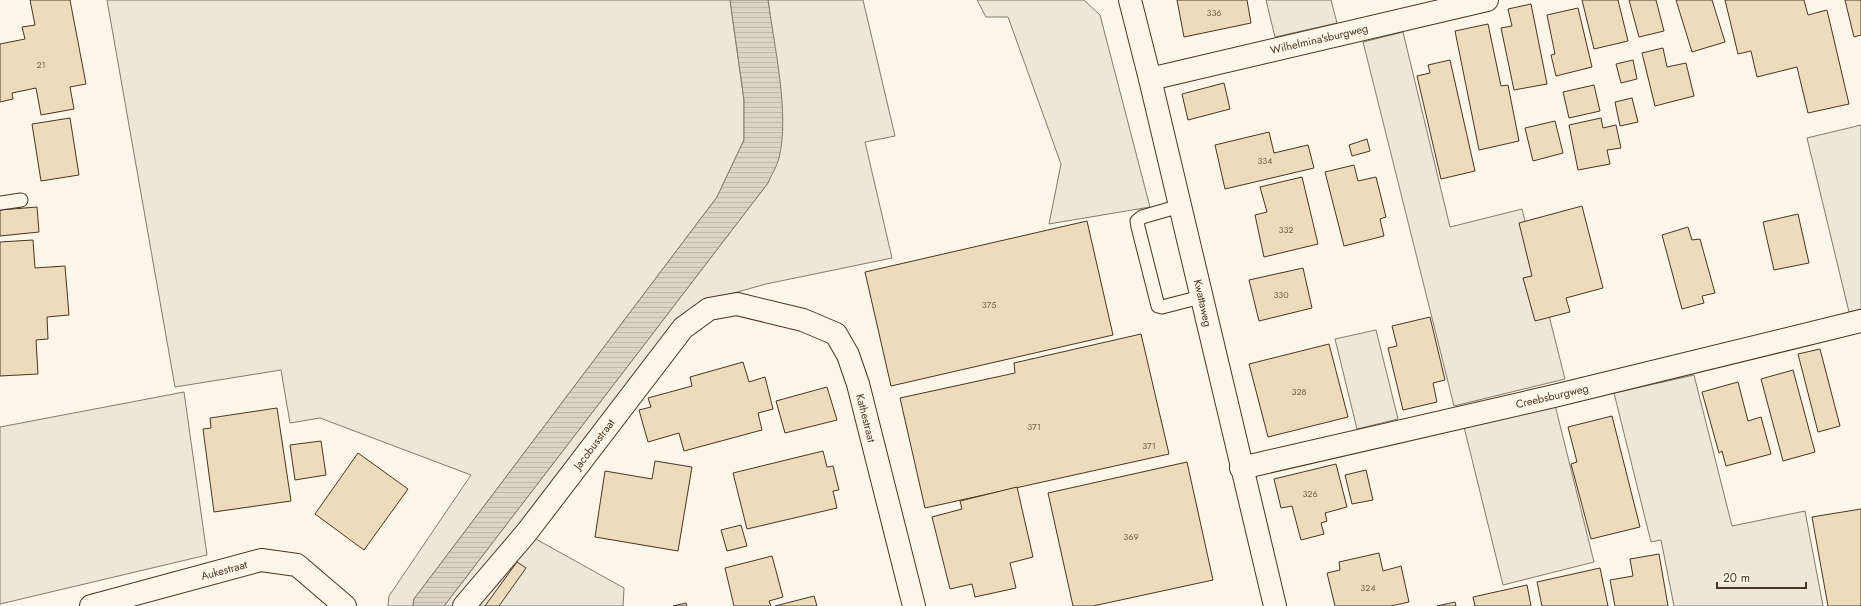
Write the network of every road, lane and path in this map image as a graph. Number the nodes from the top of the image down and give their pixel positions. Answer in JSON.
{"nodes":[{"id":1,"x":1130,"y":0,"type":"edge"},
{"id":2,"x":1487,"y":0,"type":"edge"},
{"id":3,"x":1150,"y":79,"type":"junction"},
{"id":4,"x":21,"y":200,"type":"dead end"},
{"id":5,"x":0,"y":203,"type":"edge"},
{"id":6,"x":1180,"y":206,"type":"junction"},
{"id":7,"x":1201,"y":297,"type":"junction"},
{"id":8,"x":737,"y":304,"type":"joint"},
{"id":9,"x":1861,"y":321,"type":"edge"},
{"id":10,"x":1241,"y":468,"type":"junction"},
{"id":11,"x":1270,"y":605,"type":"edge"},
{"id":12,"x":91,"y":606,"type":"edge"},
{"id":13,"x":345,"y":606,"type":"edge"},
{"id":14,"x":464,"y":606,"type":"edge"},
{"id":15,"x":914,"y":606,"type":"edge"}],
"edges":[{"from":1,"to":3,"type":"street","name":"Kwattaweg"},
{"from":2,"to":3,"type":"street","name":"Wilhelmina'sburgweg"},
{"from":3,"to":6,"type":"street","name":"Kwattaweg"},
{"from":4,"to":5,"type":"lane"},
{"from":6,"to":7,"type":"street","name":"Kwattaweg"},
{"from":6,"to":7,"type":"lane"},
{"from":7,"to":10,"type":"street","name":"Kwattaweg"},
{"from":8,"to":14,"type":"street","name":"Jacobusstraat"},
{"from":8,"to":15,"type":"street","name":"Kathestraat"},
{"from":9,"to":10,"type":"street","name":"Creebsburgweg"},
{"from":10,"to":11,"type":"street","name":"Kwattaweg"},
{"from":12,"to":13,"type":"street","name":"Aukestraat"}]}
